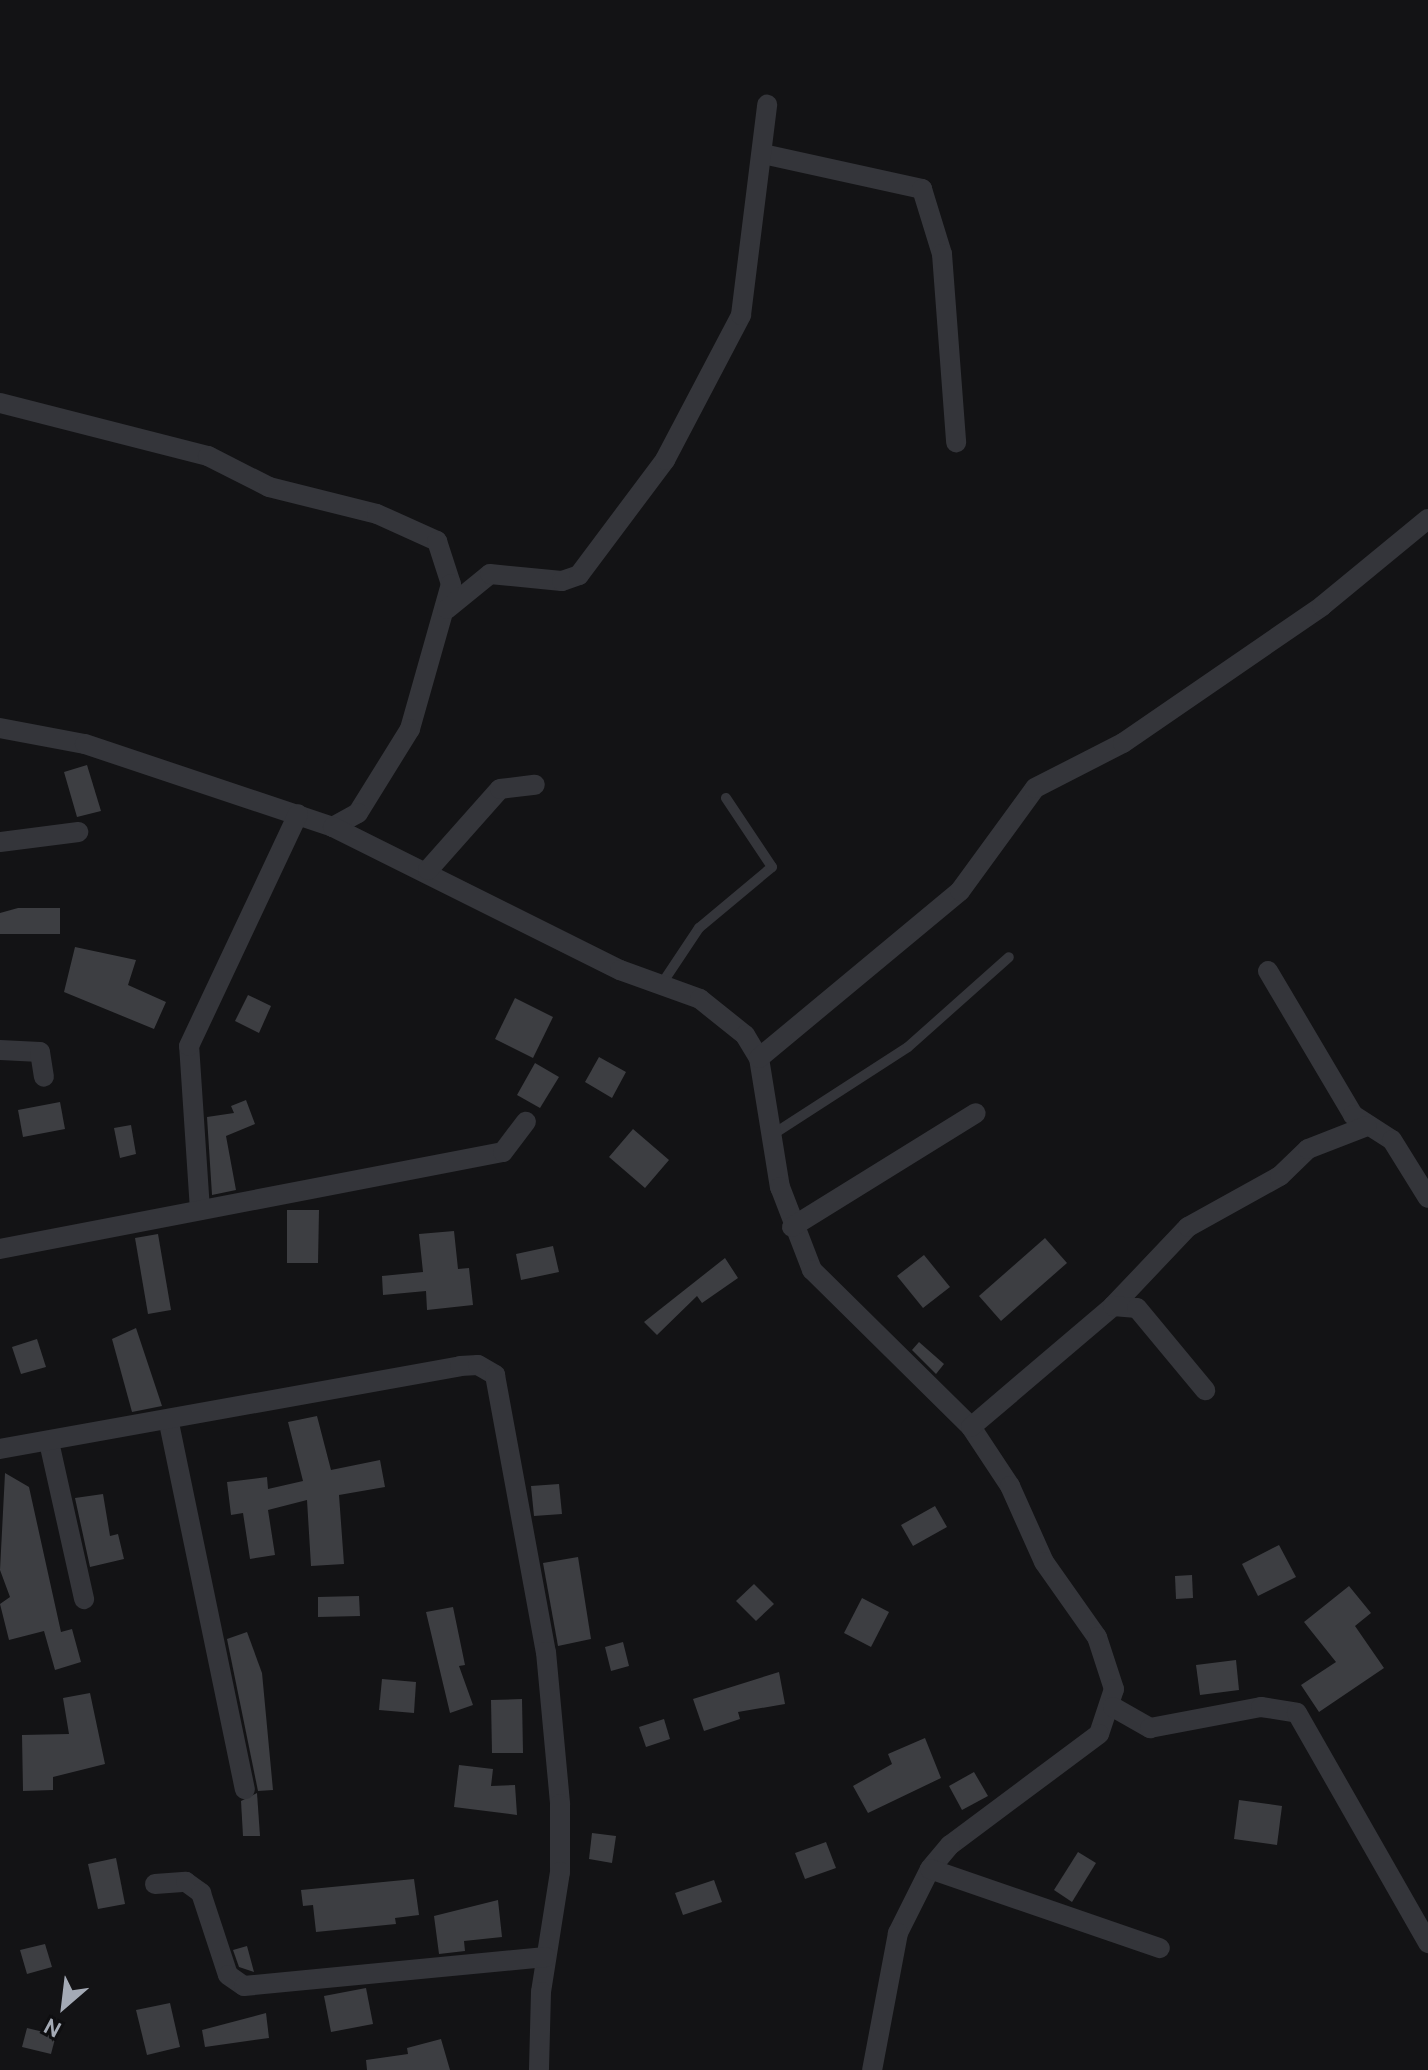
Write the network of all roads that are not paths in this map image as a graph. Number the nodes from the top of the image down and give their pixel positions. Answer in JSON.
{"nodes":[{"id":1,"x":767,"y":105,"type":"dead end"},
{"id":2,"x":763,"y":154,"type":"junction"},
{"id":3,"x":0,"y":403,"type":"edge"},
{"id":4,"x":956,"y":442,"type":"dead end"},
{"id":5,"x":1428,"y":519,"type":"edge"},
{"id":6,"x":446,"y":610,"type":"junction"},
{"id":7,"x":0,"y":728,"type":"edge"},
{"id":8,"x":535,"y":785,"type":"dead end"},
{"id":9,"x":726,"y":798,"type":"dead end"},
{"id":10,"x":358,"y":813,"type":"junction"},
{"id":11,"x":298,"y":814,"type":"junction"},
{"id":12,"x":333,"y":827,"type":"junction"},
{"id":13,"x":78,"y":832,"type":"dead end"},
{"id":14,"x":365,"y":840,"type":"junction"},
{"id":15,"x":0,"y":842,"type":"edge"},
{"id":16,"x":428,"y":870,"type":"junction"},
{"id":17,"x":1009,"y":957,"type":"dead end"},
{"id":18,"x":1268,"y":971,"type":"dead end"},
{"id":19,"x":660,"y":986,"type":"junction"},
{"id":20,"x":0,"y":1050,"type":"edge"},
{"id":21,"x":759,"y":1058,"type":"junction"},
{"id":22,"x":44,"y":1077,"type":"dead end"},
{"id":23,"x":976,"y":1113,"type":"dead end"},
{"id":24,"x":526,"y":1122,"type":"dead end"},
{"id":25,"x":1367,"y":1126,"type":"junction"},
{"id":26,"x":775,"y":1133,"type":"junction"},
{"id":27,"x":1428,"y":1198,"type":"edge"},
{"id":28,"x":200,"y":1210,"type":"junction"},
{"id":29,"x":792,"y":1227,"type":"junction"},
{"id":30,"x":0,"y":1249,"type":"edge"},
{"id":31,"x":1113,"y":1306,"type":"junction"},
{"id":32,"x":1205,"y":1390,"type":"dead end"},
{"id":33,"x":169,"y":1423,"type":"junction"},
{"id":34,"x":971,"y":1427,"type":"junction"},
{"id":35,"x":49,"y":1442,"type":"junction"},
{"id":36,"x":0,"y":1449,"type":"edge"},
{"id":37,"x":84,"y":1599,"type":"dead end"},
{"id":38,"x":1113,"y":1707,"type":"junction"},
{"id":39,"x":245,"y":1789,"type":"dead end"},
{"id":40,"x":930,"y":1869,"type":"junction"},
{"id":41,"x":155,"y":1884,"type":"dead end"},
{"id":42,"x":1428,"y":1943,"type":"edge"},
{"id":43,"x":1160,"y":1948,"type":"dead end"},
{"id":44,"x":546,"y":1957,"type":"junction"},
{"id":45,"x":539,"y":2070,"type":"edge"},
{"id":46,"x":872,"y":2070,"type":"edge"}],
"edges":[{"from":1,"to":2,"type":"street"},
{"from":2,"to":4,"type":"street"},
{"from":2,"to":6,"type":"street"},
{"from":3,"to":6,"type":"street"},
{"from":5,"to":21,"type":"street"},
{"from":6,"to":10,"type":"street"},
{"from":7,"to":11,"type":"street"},
{"from":8,"to":16,"type":"street"},
{"from":9,"to":19,"type":"lane"},
{"from":10,"to":12,"type":"street"},
{"from":10,"to":14,"type":"street"},
{"from":11,"to":12,"type":"street"},
{"from":11,"to":28,"type":"street"},
{"from":12,"to":14,"type":"street"},
{"from":13,"to":15,"type":"street"},
{"from":14,"to":16,"type":"street"},
{"from":16,"to":19,"type":"street"},
{"from":17,"to":26,"type":"lane"},
{"from":18,"to":25,"type":"street"},
{"from":19,"to":21,"type":"street"},
{"from":20,"to":22,"type":"street"},
{"from":21,"to":26,"type":"street"},
{"from":23,"to":29,"type":"street"},
{"from":24,"to":28,"type":"street"},
{"from":25,"to":27,"type":"street"},
{"from":25,"to":31,"type":"street"},
{"from":26,"to":29,"type":"street"},
{"from":28,"to":30,"type":"street"},
{"from":29,"to":34,"type":"street"},
{"from":31,"to":32,"type":"street"},
{"from":31,"to":34,"type":"street"},
{"from":33,"to":35,"type":"street"},
{"from":33,"to":39,"type":"street"},
{"from":33,"to":44,"type":"street"},
{"from":34,"to":38,"type":"street"},
{"from":35,"to":36,"type":"street"},
{"from":35,"to":37,"type":"street"},
{"from":38,"to":40,"type":"street"},
{"from":38,"to":42,"type":"street"},
{"from":40,"to":43,"type":"street"},
{"from":40,"to":46,"type":"street"},
{"from":41,"to":44,"type":"street"},
{"from":44,"to":45,"type":"street"}]}
